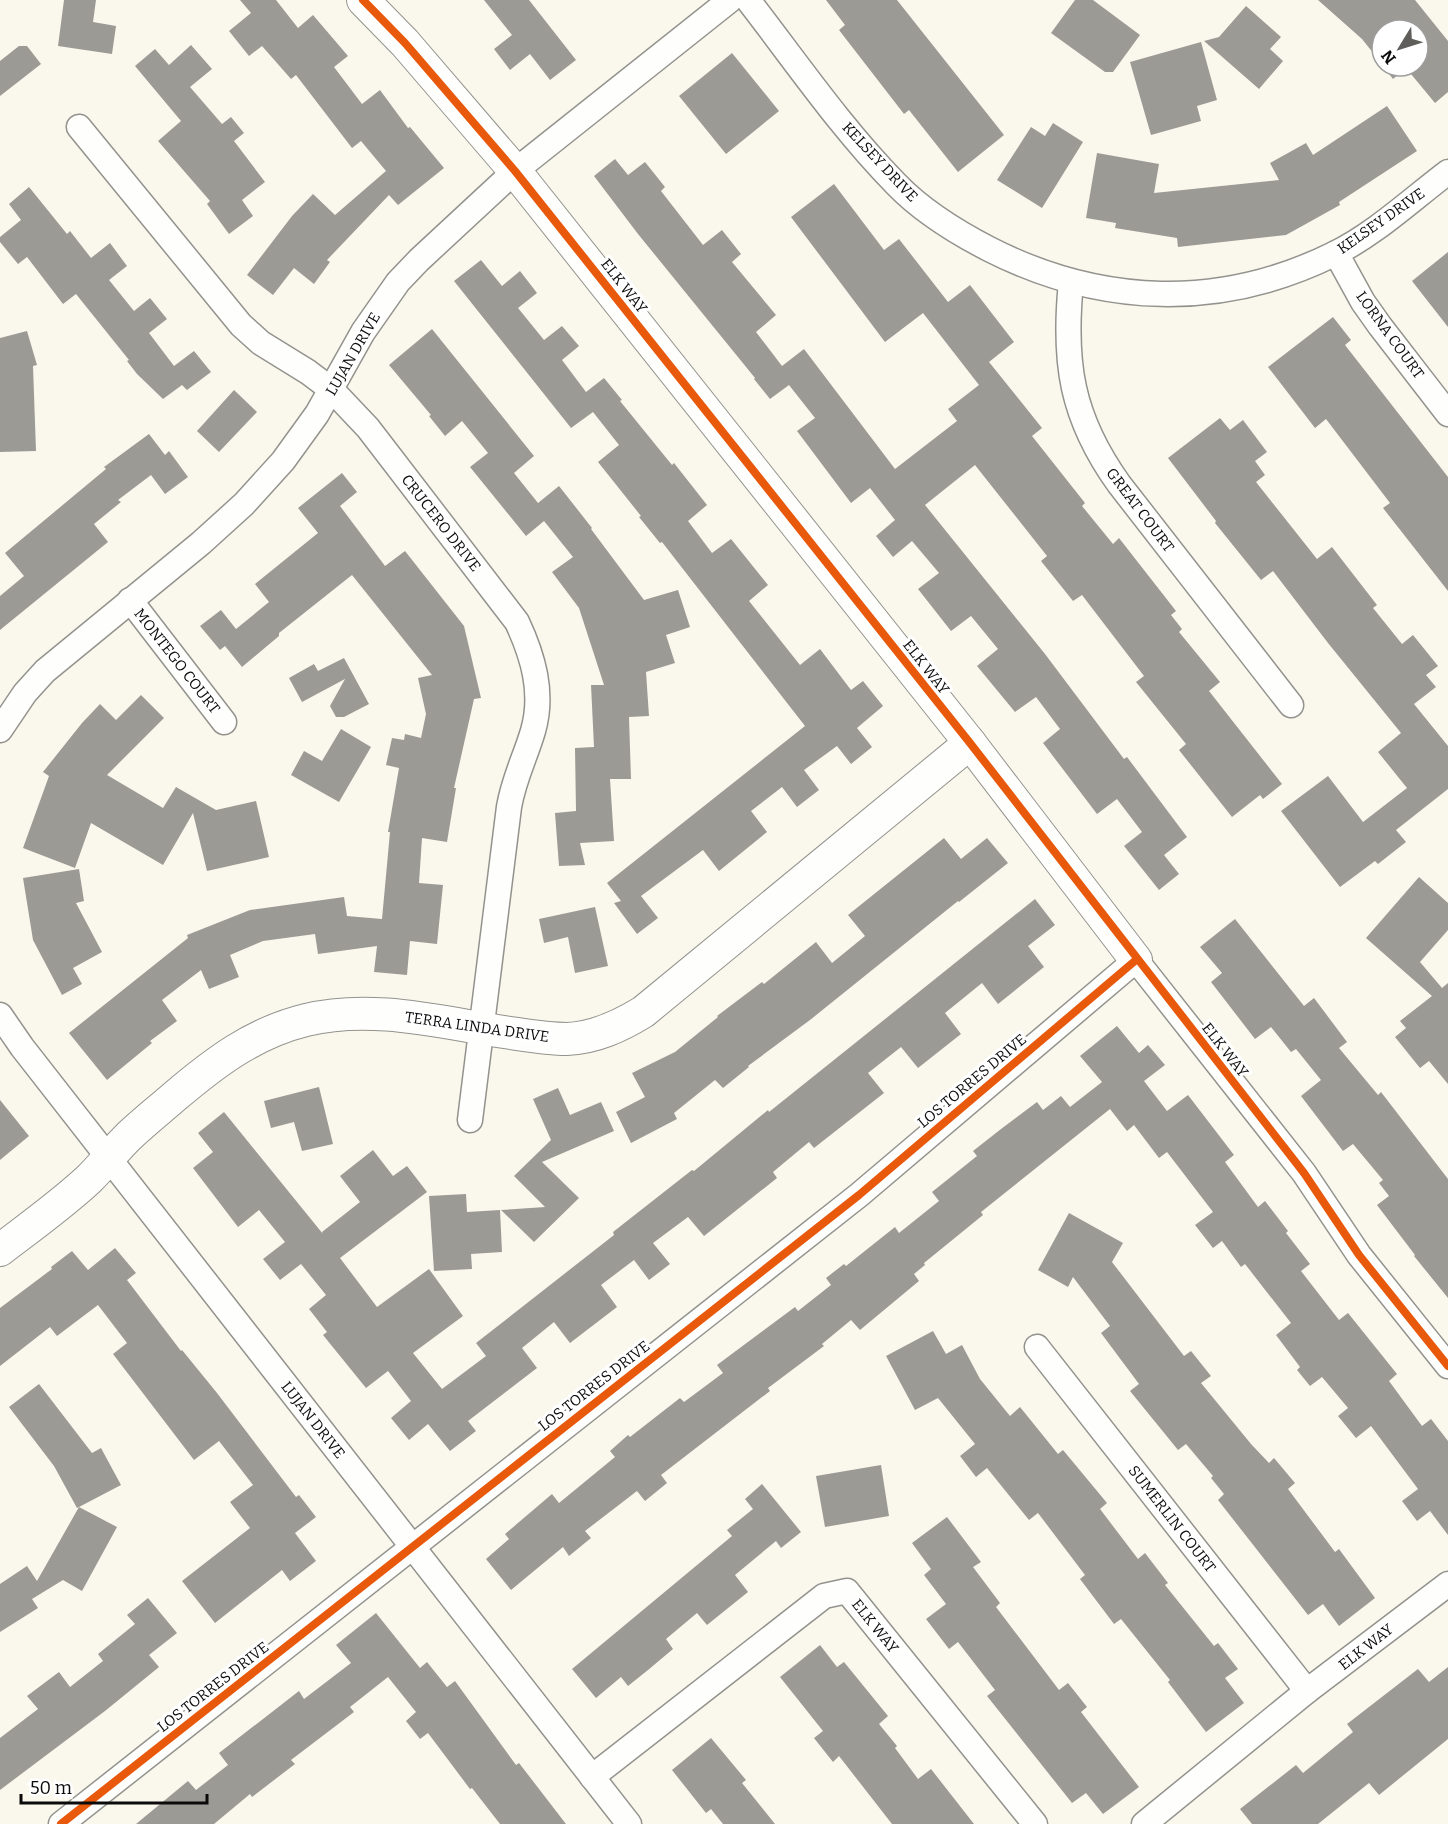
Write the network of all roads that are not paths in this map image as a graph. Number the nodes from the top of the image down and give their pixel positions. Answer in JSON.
{"nodes":[{"id":1,"x":363,"y":0,"type":"edge"},
{"id":2,"x":730,"y":0,"type":"edge"},
{"id":3,"x":748,"y":0,"type":"edge"},
{"id":4,"x":79,"y":127,"type":"dead end"},
{"id":5,"x":515,"y":171,"type":"junction"},
{"id":6,"x":1448,"y":172,"type":"edge"},
{"id":7,"x":1336,"y":253,"type":"junction"},
{"id":8,"x":1071,"y":282,"type":"junction"},
{"id":9,"x":332,"y":390,"type":"junction"},
{"id":10,"x":1448,"y":414,"type":"edge"},
{"id":11,"x":130,"y":600,"type":"junction"},
{"id":12,"x":1291,"y":705,"type":"dead end"},
{"id":13,"x":224,"y":722,"type":"dead end"},
{"id":14,"x":0,"y":730,"type":"edge"},
{"id":15,"x":970,"y":743,"type":"junction"},
{"id":16,"x":1137,"y":960,"type":"junction"},
{"id":17,"x":0,"y":1015,"type":"edge"},
{"id":18,"x":482,"y":1029,"type":"junction"},
{"id":19,"x":470,"y":1120,"type":"dead end"},
{"id":20,"x":108,"y":1158,"type":"junction"},
{"id":21,"x":0,"y":1250,"type":"edge"},
{"id":22,"x":1037,"y":1347,"type":"dead end"},
{"id":23,"x":1448,"y":1366,"type":"edge"},
{"id":24,"x":412,"y":1547,"type":"junction"},
{"id":25,"x":1448,"y":1584,"type":"edge"},
{"id":26,"x":1307,"y":1692,"type":"junction"},
{"id":27,"x":592,"y":1777,"type":"junction"},
{"id":28,"x":61,"y":1824,"type":"edge"},
{"id":29,"x":629,"y":1824,"type":"edge"},
{"id":30,"x":1035,"y":1824,"type":"edge"},
{"id":31,"x":1144,"y":1824,"type":"edge"}],
"edges":[{"from":1,"to":5,"type":"street","name":"ELK WAY"},
{"from":2,"to":5,"type":"street","name":"LUJAN DRIVE"},
{"from":3,"to":8,"type":"street","name":"KELSEY DRIVE"},
{"from":4,"to":9,"type":"street","name":"CRUCERO DRIVE"},
{"from":5,"to":9,"type":"street","name":"LUJAN DRIVE"},
{"from":5,"to":15,"type":"street","name":"ELK WAY"},
{"from":6,"to":7,"type":"street","name":"KELSEY DRIVE"},
{"from":7,"to":8,"type":"street","name":"KELSEY DRIVE"},
{"from":7,"to":10,"type":"street","name":"LORNA COURT"},
{"from":8,"to":12,"type":"street","name":"GREAT COURT"},
{"from":9,"to":11,"type":"street","name":"LUJAN DRIVE"},
{"from":9,"to":18,"type":"street","name":"CRUCERO DRIVE"},
{"from":11,"to":13,"type":"street","name":"MONTEGO COURT"},
{"from":11,"to":14,"type":"street","name":"LUJAN DRIVE"},
{"from":15,"to":16,"type":"street","name":"ELK WAY"},
{"from":15,"to":18,"type":"street","name":"TERRA LINDA DRIVE"},
{"from":16,"to":23,"type":"street","name":"ELK WAY"},
{"from":16,"to":24,"type":"street","name":"LOS TORRES DRIVE"},
{"from":17,"to":20,"type":"street","name":"LUJAN DRIVE"},
{"from":18,"to":19,"type":"street","name":"CRUCERO DRIVE"},
{"from":18,"to":20,"type":"street","name":"TERRA LINDA DRIVE"},
{"from":20,"to":21,"type":"street","name":"TERRA LINDA DRIVE"},
{"from":20,"to":24,"type":"street","name":"LUJAN DRIVE"},
{"from":22,"to":26,"type":"street","name":"SUMERLIN COURT"},
{"from":24,"to":27,"type":"street","name":"LUJAN DRIVE"},
{"from":24,"to":28,"type":"street","name":"LOS TORRES DRIVE"},
{"from":25,"to":26,"type":"street","name":"ELK WAY"},
{"from":26,"to":31,"type":"street","name":"ELK WAY"},
{"from":27,"to":29,"type":"street","name":"LUJAN DRIVE"},
{"from":27,"to":30,"type":"street","name":"ELK WAY"}]}
